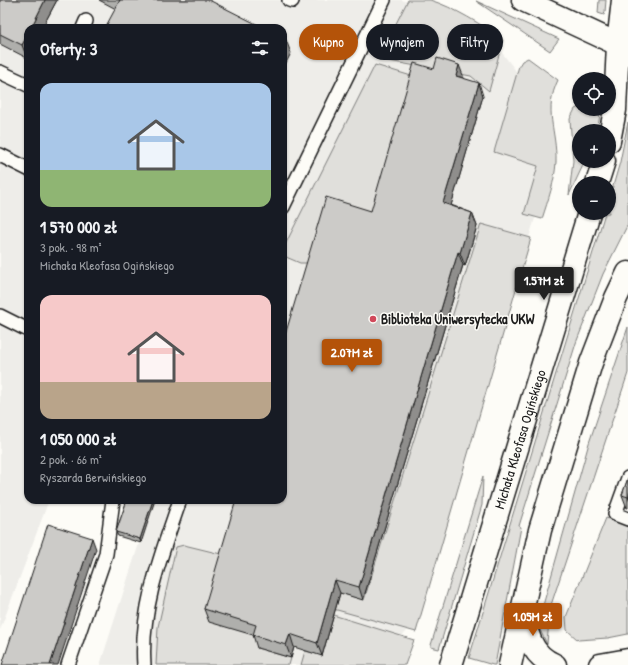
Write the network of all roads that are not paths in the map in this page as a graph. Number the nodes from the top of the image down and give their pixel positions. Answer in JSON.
{"nodes":[{"id":1,"x":384,"y":0,"type":"edge"},
{"id":2,"x":523,"y":0,"type":"edge"},
{"id":3,"x":623,"y":0,"type":"edge"},
{"id":4,"x":623,"y":46,"type":"edge"},
{"id":5,"x":0,"y":72,"type":"edge"},
{"id":6,"x":24,"y":83,"type":"edge"},
{"id":7,"x":611,"y":124,"type":"edge"},
{"id":8,"x":0,"y":155,"type":"edge"},
{"id":9,"x":24,"y":167,"type":"edge"},
{"id":10,"x":287,"y":199,"type":"edge"},
{"id":11,"x":587,"y":220,"type":"edge"},
{"id":12,"x":628,"y":273,"type":"edge"},
{"id":13,"x":0,"y":316,"type":"edge"},
{"id":14,"x":24,"y":328,"type":"edge"},
{"id":15,"x":628,"y":478,"type":"edge"},
{"id":16,"x":112,"y":504,"type":"edge"},
{"id":17,"x":179,"y":504,"type":"edge"},
{"id":18,"x":628,"y":519,"type":"edge"},
{"id":19,"x":524,"y":602,"type":"junction"},
{"id":20,"x":628,"y":660,"type":"edge"},
{"id":21,"x":68,"y":665,"type":"edge"},
{"id":22,"x":144,"y":665,"type":"edge"},
{"id":23,"x":451,"y":665,"type":"edge"},
{"id":24,"x":510,"y":665,"type":"edge"},
{"id":25,"x":555,"y":665,"type":"edge"},
{"id":26,"x":600,"y":665,"type":"edge"}],
"edges":[{"from":1,"to":10,"type":"lane"},
{"from":2,"to":4,"type":"main road"},
{"from":3,"to":4,"type":"main road"},
{"from":4,"to":7,"type":"main road"},
{"from":5,"to":6,"type":"lane"},
{"from":8,"to":9,"type":"lane"},
{"from":11,"to":23,"type":"main road","name":"Michała Kleofasa Ogińskiego"},
{"from":12,"to":19,"type":"main road"},
{"from":13,"to":14,"type":"lane"},
{"from":15,"to":18,"type":"lane"},
{"from":16,"to":21,"type":"lane"},
{"from":17,"to":22,"type":"lane"},
{"from":19,"to":24,"type":"main road"},
{"from":19,"to":25,"type":"main road"},
{"from":20,"to":26,"type":"main road"}]}
